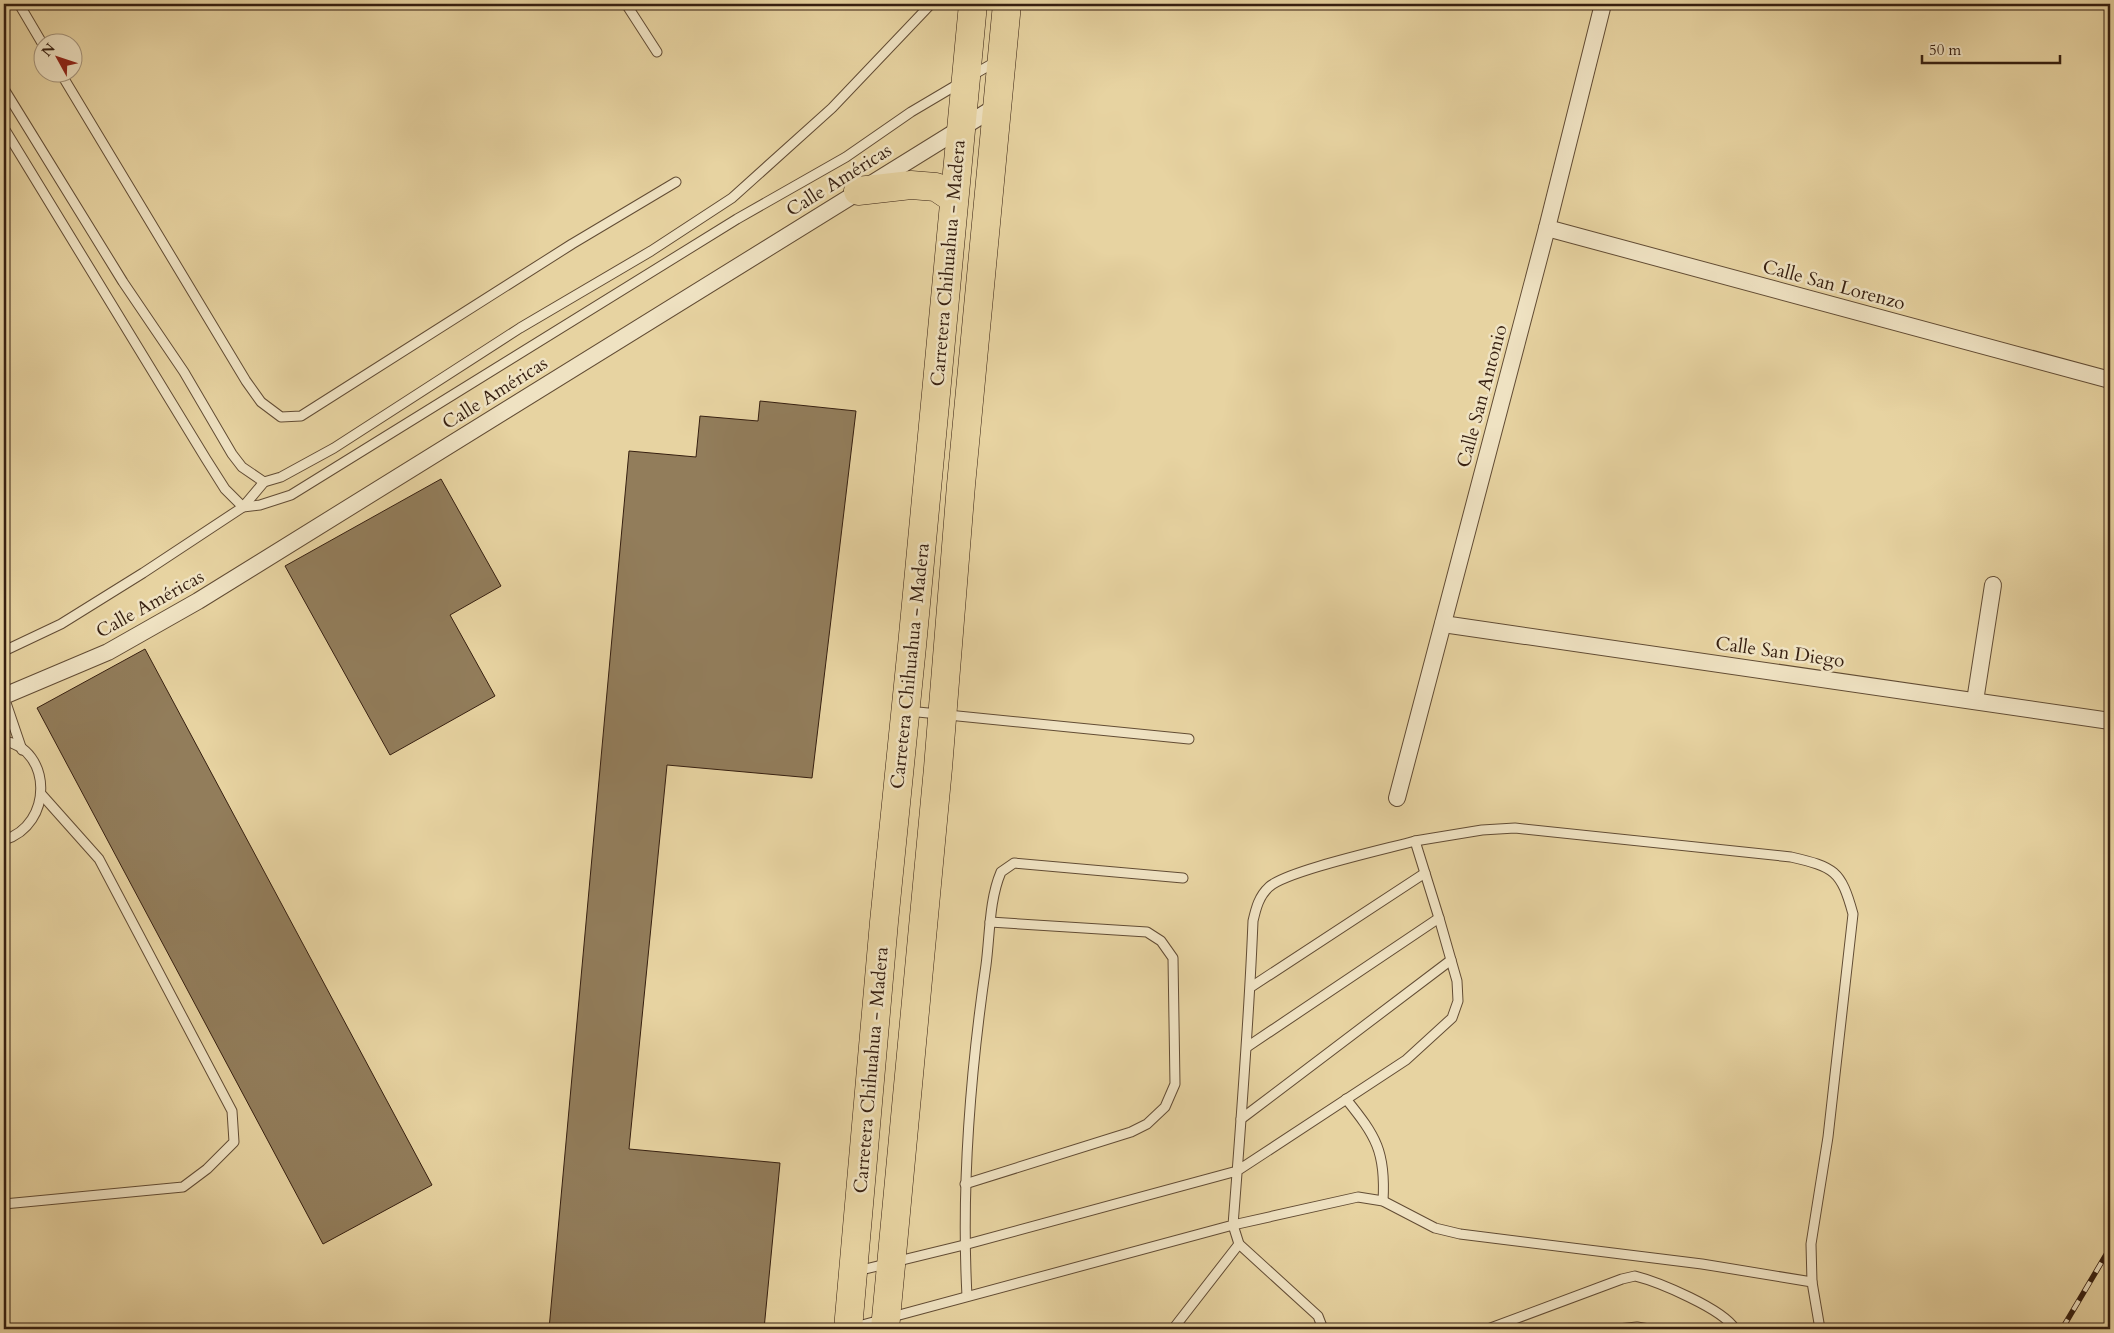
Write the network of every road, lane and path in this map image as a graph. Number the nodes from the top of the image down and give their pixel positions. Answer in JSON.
{"nodes":[{"id":1,"x":19,"y":4,"type":"edge"},
{"id":2,"x":626,"y":4,"type":"edge"},
{"id":3,"x":931,"y":4,"type":"edge"},
{"id":4,"x":973,"y":4,"type":"edge"},
{"id":5,"x":1007,"y":4,"type":"edge"},
{"id":6,"x":1603,"y":4,"type":"edge"},
{"id":7,"x":36,"y":32,"type":"edge"},
{"id":8,"x":657,"y":52,"type":"dead end"},
{"id":9,"x":1002,"y":58,"type":"junction"},
{"id":10,"x":965,"y":80,"type":"junction"},
{"id":11,"x":66,"y":82,"type":"edge"},
{"id":12,"x":5,"y":92,"type":"edge"},
{"id":13,"x":997,"y":106,"type":"junction"},
{"id":14,"x":4,"y":128,"type":"edge"},
{"id":15,"x":960,"y":128,"type":"junction"},
{"id":16,"x":676,"y":182,"type":"dead end"},
{"id":17,"x":858,"y":191,"type":"junction"},
{"id":18,"x":954,"y":200,"type":"junction"},
{"id":19,"x":1547,"y":228,"type":"junction"},
{"id":20,"x":2110,"y":380,"type":"edge"},
{"id":21,"x":264,"y":482,"type":"junction"},
{"id":22,"x":243,"y":508,"type":"junction"},
{"id":23,"x":1993,"y":585,"type":"dead end"},
{"id":24,"x":1443,"y":624,"type":"junction"},
{"id":25,"x":4,"y":652,"type":"edge"},
{"id":26,"x":4,"y":697,"type":"edge"},
{"id":27,"x":1975,"y":701,"type":"junction"},
{"id":28,"x":906,"y":711,"type":"junction"},
{"id":29,"x":943,"y":714,"type":"junction"},
{"id":30,"x":2110,"y":721,"type":"edge"},
{"id":31,"x":1189,"y":739,"type":"dead end"},
{"id":32,"x":4,"y":741,"type":"edge"},
{"id":33,"x":22,"y":750,"type":"junction"},
{"id":34,"x":42,"y":796,"type":"junction"},
{"id":35,"x":1397,"y":798,"type":"dead end"},
{"id":36,"x":4,"y":840,"type":"edge"},
{"id":37,"x":1415,"y":841,"type":"junction"},
{"id":38,"x":1425,"y":873,"type":"junction"},
{"id":39,"x":1182,"y":878,"type":"dead end"},
{"id":40,"x":925,"y":914,"type":"junction"},
{"id":41,"x":1440,"y":918,"type":"junction"},
{"id":42,"x":884,"y":922,"type":"junction"},
{"id":43,"x":990,"y":922,"type":"junction"},
{"id":44,"x":1451,"y":960,"type":"junction"},
{"id":45,"x":878,"y":985,"type":"junction"},
{"id":46,"x":1250,"y":987,"type":"junction"},
{"id":47,"x":916,"y":990,"type":"junction"},
{"id":48,"x":1247,"y":1047,"type":"junction"},
{"id":49,"x":1346,"y":1099,"type":"junction"},
{"id":50,"x":1241,"y":1119,"type":"junction"},
{"id":51,"x":1237,"y":1171,"type":"junction"},
{"id":52,"x":965,"y":1184,"type":"junction"},
{"id":53,"x":1383,"y":1201,"type":"junction"},
{"id":54,"x":4,"y":1204,"type":"edge"},
{"id":55,"x":1233,"y":1224,"type":"junction"},
{"id":56,"x":1239,"y":1244,"type":"junction"},
{"id":57,"x":964,"y":1245,"type":"junction"},
{"id":58,"x":890,"y":1264,"type":"junction"},
{"id":59,"x":854,"y":1271,"type":"junction"},
{"id":60,"x":1812,"y":1282,"type":"junction"},
{"id":61,"x":967,"y":1296,"type":"junction"},
{"id":62,"x":885,"y":1323,"type":"edge"},
{"id":63,"x":1816,"y":1328,"type":"edge"},
{"id":64,"x":848,"y":1329,"type":"edge"},
{"id":65,"x":1173,"y":1329,"type":"edge"},
{"id":66,"x":1323,"y":1329,"type":"edge"},
{"id":67,"x":1488,"y":1329,"type":"edge"},
{"id":68,"x":1618,"y":1329,"type":"edge"},
{"id":69,"x":1649,"y":1329,"type":"edge"},
{"id":70,"x":1735,"y":1329,"type":"edge"}],
"edges":[{"from":1,"to":7,"type":"lane"},
{"from":2,"to":8,"type":"lane"},
{"from":3,"to":21,"type":"lane"},
{"from":4,"to":10,"type":"highway","name":"Carretera Chihuahua - Madera"},
{"from":5,"to":9,"type":"highway","name":"Carretera Chihuahua - Madera"},
{"from":6,"to":19,"type":"street","name":"Calle San Antonio"},
{"from":9,"to":10,"type":"lane"},
{"from":9,"to":13,"type":"highway","name":"Carretera Chihuahua - Madera"},
{"from":10,"to":15,"type":"highway","name":"Carretera Chihuahua - Madera"},
{"from":10,"to":22,"type":"lane"},
{"from":11,"to":16,"type":"lane"},
{"from":12,"to":21,"type":"lane"},
{"from":13,"to":15,"type":"street","name":"Calle Américas"},
{"from":13,"to":29,"type":"highway","name":"Carretera Chihuahua - Madera"},
{"from":14,"to":22,"type":"lane"},
{"from":15,"to":17,"type":"street","name":"Calle Américas"},
{"from":15,"to":18,"type":"highway","name":"Carretera Chihuahua - Madera"},
{"from":17,"to":18,"type":"highway"},
{"from":17,"to":26,"type":"street","name":"Calle Américas"},
{"from":18,"to":28,"type":"highway","name":"Carretera Chihuahua - Madera"},
{"from":19,"to":20,"type":"street","name":"Calle San Lorenzo"},
{"from":19,"to":24,"type":"street","name":"Calle San Antonio"},
{"from":21,"to":22,"type":"lane"},
{"from":22,"to":25,"type":"lane"},
{"from":23,"to":27,"type":"street"},
{"from":24,"to":27,"type":"street","name":"Calle San Diego"},
{"from":24,"to":35,"type":"street","name":"Calle San Antonio"},
{"from":26,"to":33,"type":"lane"},
{"from":27,"to":30,"type":"street","name":"Calle San Diego"},
{"from":28,"to":29,"type":"lane"},
{"from":28,"to":42,"type":"highway","name":"Carretera Chihuahua - Madera"},
{"from":29,"to":31,"type":"lane"},
{"from":29,"to":40,"type":"highway","name":"Carretera Chihuahua - Madera"},
{"from":32,"to":33,"type":"lane"},
{"from":33,"to":34,"type":"lane"},
{"from":34,"to":36,"type":"lane"},
{"from":34,"to":54,"type":"lane"},
{"from":37,"to":38,"type":"lane"},
{"from":37,"to":46,"type":"lane"},
{"from":37,"to":60,"type":"lane"},
{"from":38,"to":41,"type":"lane"},
{"from":38,"to":46,"type":"lane"},
{"from":39,"to":43,"type":"lane"},
{"from":40,"to":42,"type":"highway"},
{"from":40,"to":47,"type":"highway","name":"Carretera Chihuahua - Madera"},
{"from":41,"to":44,"type":"lane"},
{"from":41,"to":48,"type":"lane"},
{"from":42,"to":45,"type":"highway","name":"Carretera Chihuahua - Madera"},
{"from":43,"to":52,"type":"lane"},
{"from":43,"to":52,"type":"lane"},
{"from":44,"to":49,"type":"lane"},
{"from":44,"to":50,"type":"lane"},
{"from":45,"to":47,"type":"highway"},
{"from":45,"to":59,"type":"highway","name":"Carretera Chihuahua - Madera"},
{"from":46,"to":48,"type":"lane"},
{"from":47,"to":58,"type":"highway","name":"Carretera Chihuahua - Madera"},
{"from":48,"to":50,"type":"lane"},
{"from":49,"to":51,"type":"lane"},
{"from":49,"to":53,"type":"lane"},
{"from":50,"to":51,"type":"lane"},
{"from":51,"to":55,"type":"lane"},
{"from":51,"to":57,"type":"lane"},
{"from":52,"to":57,"type":"lane"},
{"from":53,"to":55,"type":"lane"},
{"from":53,"to":60,"type":"lane"},
{"from":55,"to":56,"type":"lane"},
{"from":55,"to":61,"type":"lane"},
{"from":56,"to":65,"type":"lane"},
{"from":56,"to":66,"type":"lane"},
{"from":57,"to":58,"type":"lane"},
{"from":57,"to":61,"type":"lane"},
{"from":58,"to":59,"type":"lane"},
{"from":58,"to":62,"type":"highway","name":"Carretera Chihuahua - Madera"},
{"from":59,"to":64,"type":"highway","name":"Carretera Chihuahua - Madera"},
{"from":60,"to":63,"type":"lane"},
{"from":61,"to":62,"type":"lane"},
{"from":62,"to":64,"type":"lane"},
{"from":67,"to":70,"type":"lane"},
{"from":68,"to":69,"type":"lane"}]}
